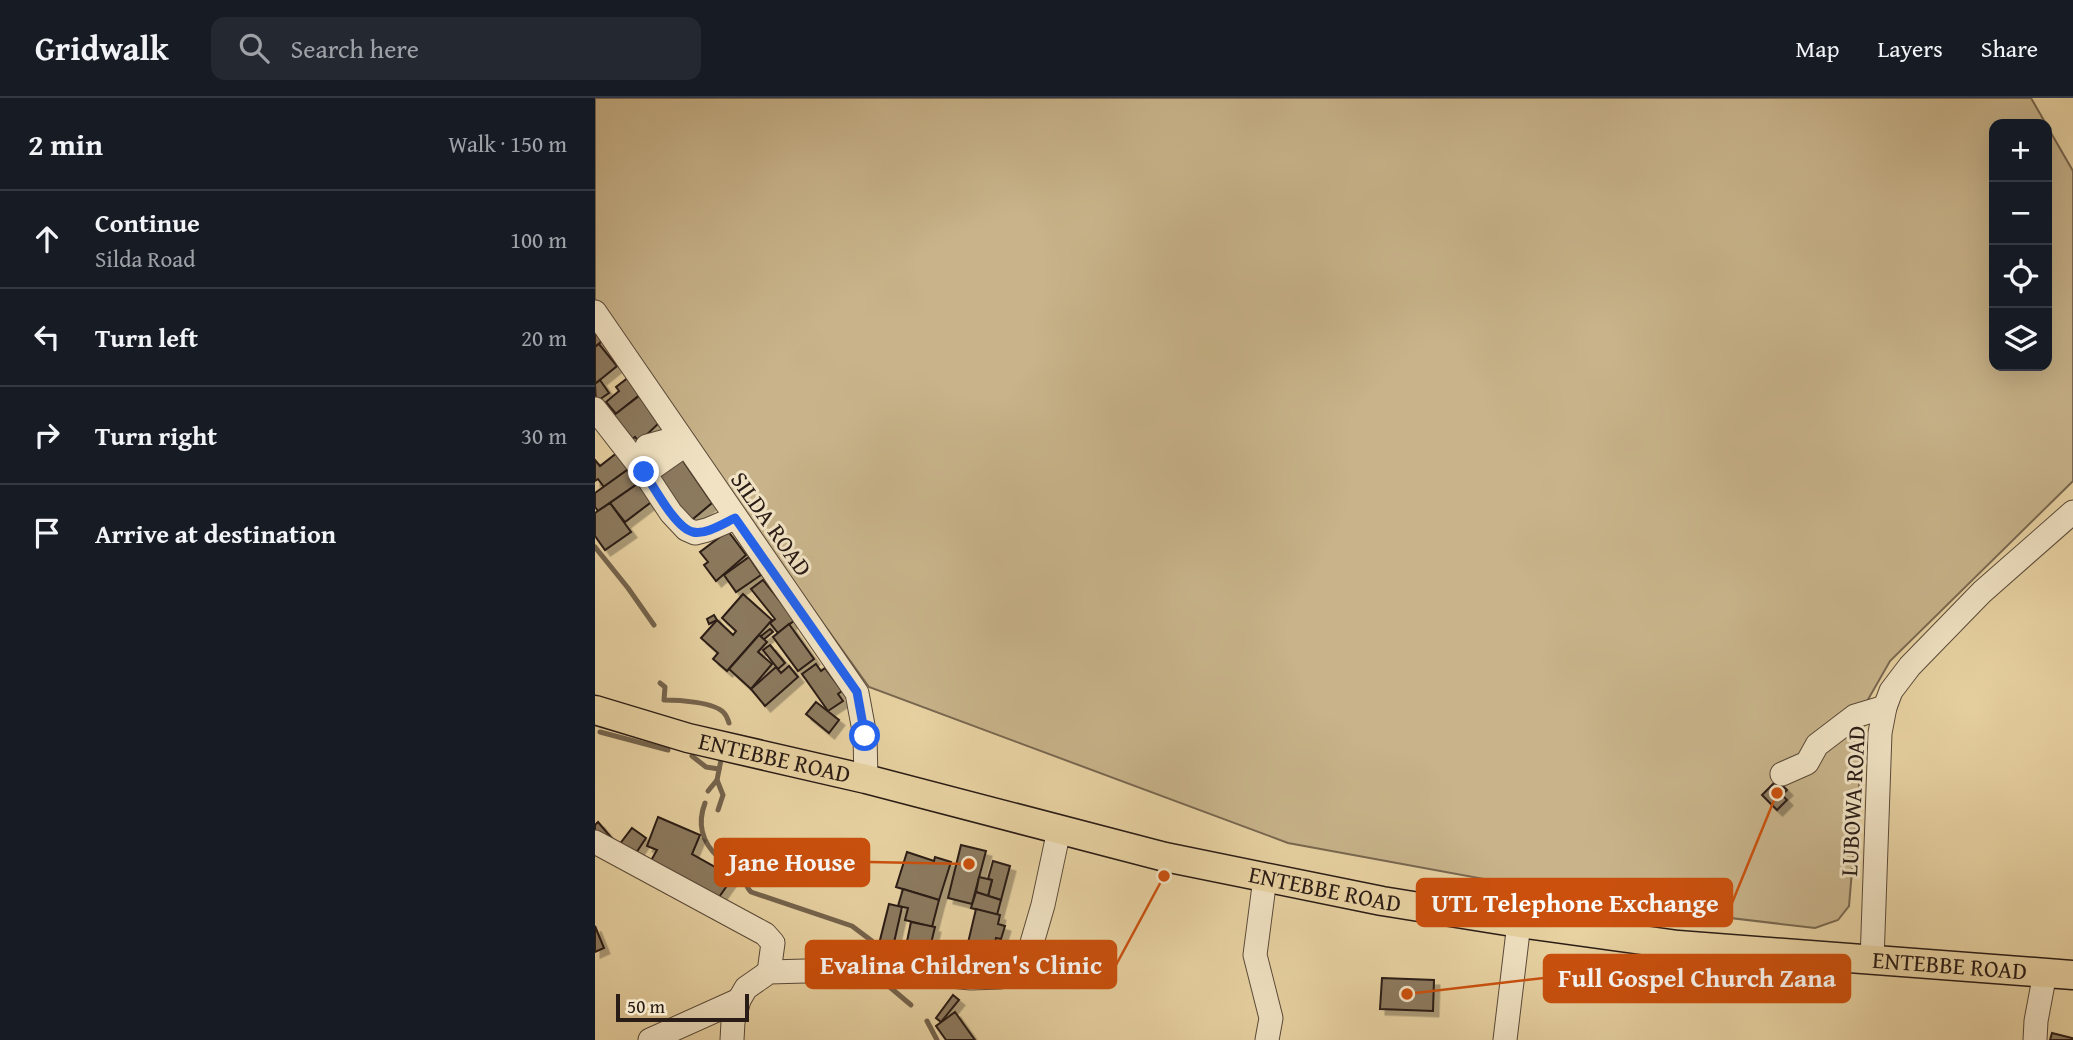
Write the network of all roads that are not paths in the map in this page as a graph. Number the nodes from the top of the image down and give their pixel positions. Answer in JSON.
{"nodes":[{"id":1,"x":595,"y":312,"type":"edge"},
{"id":2,"x":595,"y":409,"type":"edge"},
{"id":3,"x":683,"y":441,"type":"junction"},
{"id":4,"x":650,"y":456,"type":"dead end"},
{"id":5,"x":2073,"y":512,"type":"edge"},
{"id":6,"x":735,"y":518,"type":"junction"},
{"id":7,"x":1885,"y":707,"type":"junction"},
{"id":8,"x":595,"y":710,"type":"edge"},
{"id":9,"x":1782,"y":774,"type":"dead end"},
{"id":10,"x":866,"y":779,"type":"junction"},
{"id":11,"x":1059,"y":830,"type":"junction"},
{"id":12,"x":595,"y":842,"type":"edge"},
{"id":13,"x":1265,"y":878,"type":"junction"},
{"id":14,"x":1519,"y":923,"type":"junction"},
{"id":15,"x":1872,"y":961,"type":"junction"},
{"id":16,"x":769,"y":972,"type":"junction"},
{"id":17,"x":2045,"y":973,"type":"junction"},
{"id":18,"x":2073,"y":975,"type":"edge"},
{"id":19,"x":739,"y":1000,"type":"junction"},
{"id":20,"x":650,"y":1040,"type":"edge"},
{"id":21,"x":732,"y":1040,"type":"edge"},
{"id":22,"x":1267,"y":1040,"type":"edge"},
{"id":23,"x":1505,"y":1040,"type":"edge"},
{"id":24,"x":2035,"y":1040,"type":"edge"}],
"edges":[{"from":1,"to":3,"type":"street","name":"SILDA ROAD"},
{"from":2,"to":6,"type":"street"},
{"from":3,"to":4,"type":"street"},
{"from":3,"to":6,"type":"street","name":"SILDA ROAD"},
{"from":5,"to":7,"type":"street","name":"LUBOWA ROAD"},
{"from":6,"to":10,"type":"street","name":"SILDA ROAD"},
{"from":7,"to":9,"type":"street"},
{"from":7,"to":15,"type":"street","name":"LUBOWA ROAD"},
{"from":8,"to":10,"type":"main road","name":"ENTEBBE ROAD"},
{"from":10,"to":11,"type":"main road","name":"ENTEBBE ROAD"},
{"from":11,"to":13,"type":"main road","name":"ENTEBBE ROAD"},
{"from":11,"to":16,"type":"street"},
{"from":12,"to":16,"type":"street"},
{"from":13,"to":14,"type":"main road","name":"ENTEBBE ROAD"},
{"from":13,"to":22,"type":"street"},
{"from":14,"to":15,"type":"main road","name":"ENTEBBE ROAD"},
{"from":14,"to":23,"type":"street"},
{"from":15,"to":17,"type":"main road","name":"ENTEBBE ROAD"},
{"from":16,"to":19,"type":"street"},
{"from":17,"to":18,"type":"main road","name":"ENTEBBE ROAD"},
{"from":17,"to":24,"type":"street"},
{"from":19,"to":20,"type":"street"},
{"from":19,"to":21,"type":"street"}]}
